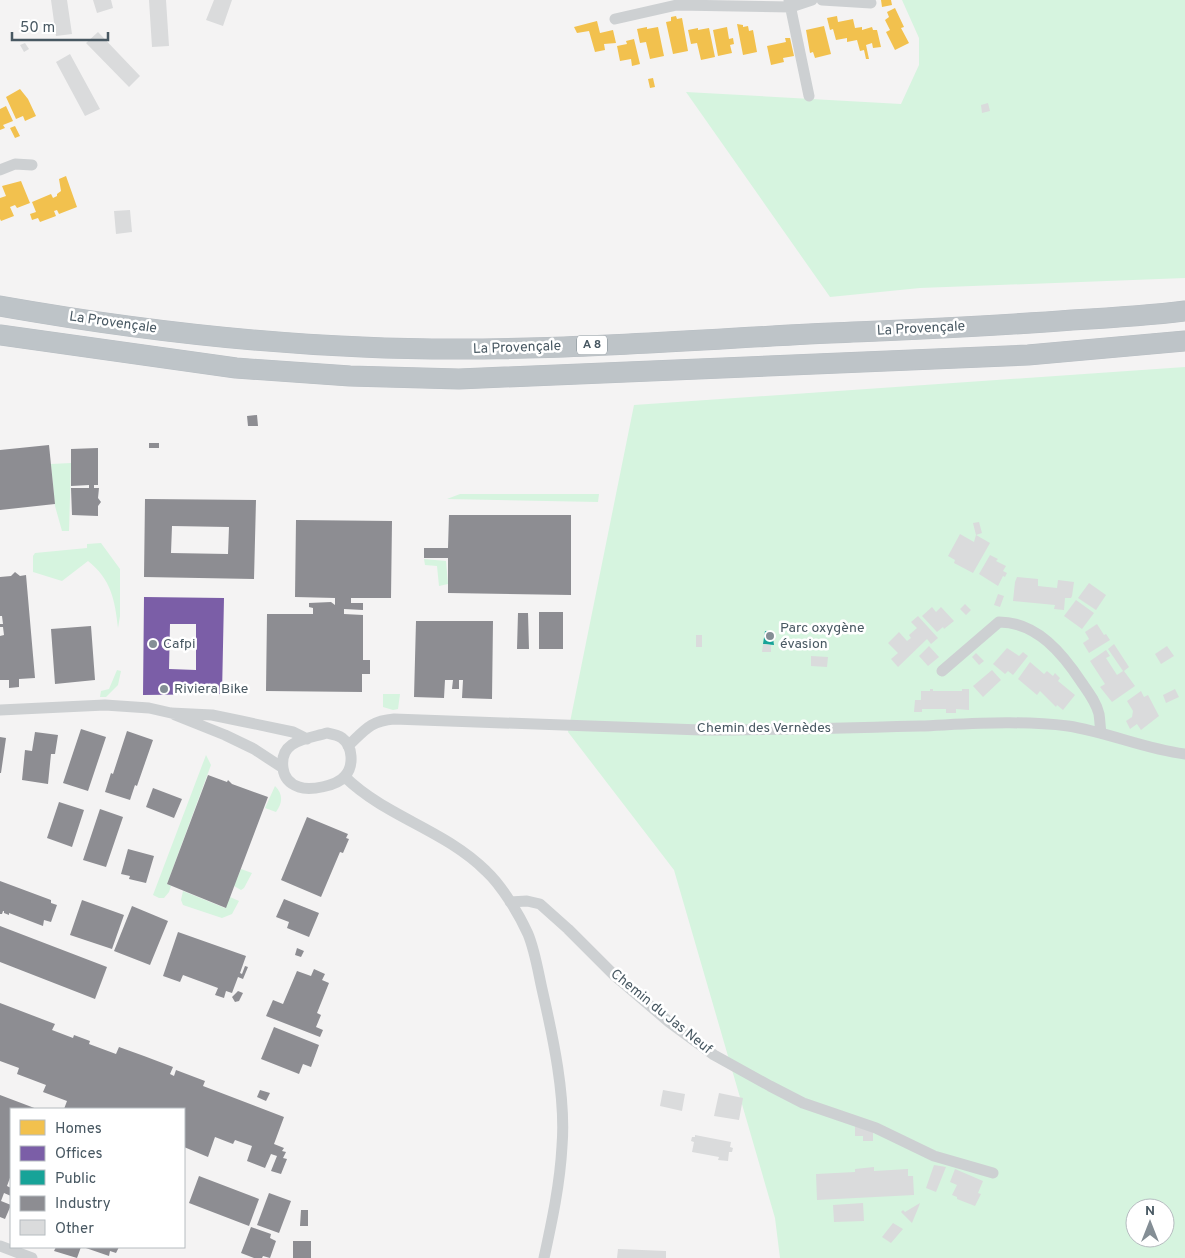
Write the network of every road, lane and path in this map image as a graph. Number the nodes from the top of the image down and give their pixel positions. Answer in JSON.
{"nodes":[{"id":1,"x":812,"y":0,"type":"edge"},
{"id":2,"x":822,"y":0,"type":"edge"},
{"id":3,"x":871,"y":2,"type":"dead end"},
{"id":4,"x":790,"y":3,"type":"edge"},
{"id":5,"x":615,"y":19,"type":"dead end"},
{"id":6,"x":809,"y":96,"type":"dead end"},
{"id":7,"x":32,"y":165,"type":"dead end"},
{"id":8,"x":0,"y":170,"type":"edge"},
{"id":9,"x":0,"y":306,"type":"edge"},
{"id":10,"x":1185,"y":311,"type":"edge"},
{"id":11,"x":0,"y":335,"type":"edge"},
{"id":12,"x":1185,"y":341,"type":"edge"},
{"id":13,"x":942,"y":671,"type":"dead end"},
{"id":14,"x":0,"y":710,"type":"edge"},
{"id":15,"x":171,"y":713,"type":"junction"},
{"id":16,"x":1101,"y":733,"type":"junction"},
{"id":17,"x":307,"y":739,"type":"junction"},
{"id":18,"x":348,"y":746,"type":"junction"},
{"id":19,"x":1185,"y":754,"type":"edge"},
{"id":20,"x":283,"y":768,"type":"junction"},
{"id":21,"x":345,"y":777,"type":"junction"},
{"id":22,"x":510,"y":902,"type":"junction"},
{"id":23,"x":994,"y":1173,"type":"dead end"},
{"id":24,"x":0,"y":1246,"type":"edge"},
{"id":25,"x":32,"y":1258,"type":"edge"},
{"id":26,"x":544,"y":1258,"type":"edge"}],
"edges":[{"from":1,"to":4,"type":"street"},
{"from":2,"to":3,"type":"street"},
{"from":4,"to":5,"type":"street"},
{"from":4,"to":6,"type":"street"},
{"from":7,"to":8,"type":"street"},
{"from":9,"to":10,"type":"highway","name":"La Provençale","number":"A 8"},
{"from":11,"to":12,"type":"highway","name":"La Provençale","number":"A 8"},
{"from":13,"to":16,"type":"street"},
{"from":14,"to":15,"type":"street"},
{"from":15,"to":17,"type":"street"},
{"from":15,"to":20,"type":"street"},
{"from":16,"to":18,"type":"street","name":"Chemin des Vernèdes"},
{"from":16,"to":19,"type":"street","name":"Chemin des Vernèdes"},
{"from":17,"to":18,"type":"street"},
{"from":17,"to":20,"type":"street"},
{"from":18,"to":21,"type":"street"},
{"from":20,"to":21,"type":"street"},
{"from":21,"to":22,"type":"street"},
{"from":22,"to":23,"type":"street","name":"Chemin du Jas Neuf"},
{"from":22,"to":26,"type":"street"},
{"from":24,"to":25,"type":"street"}]}
